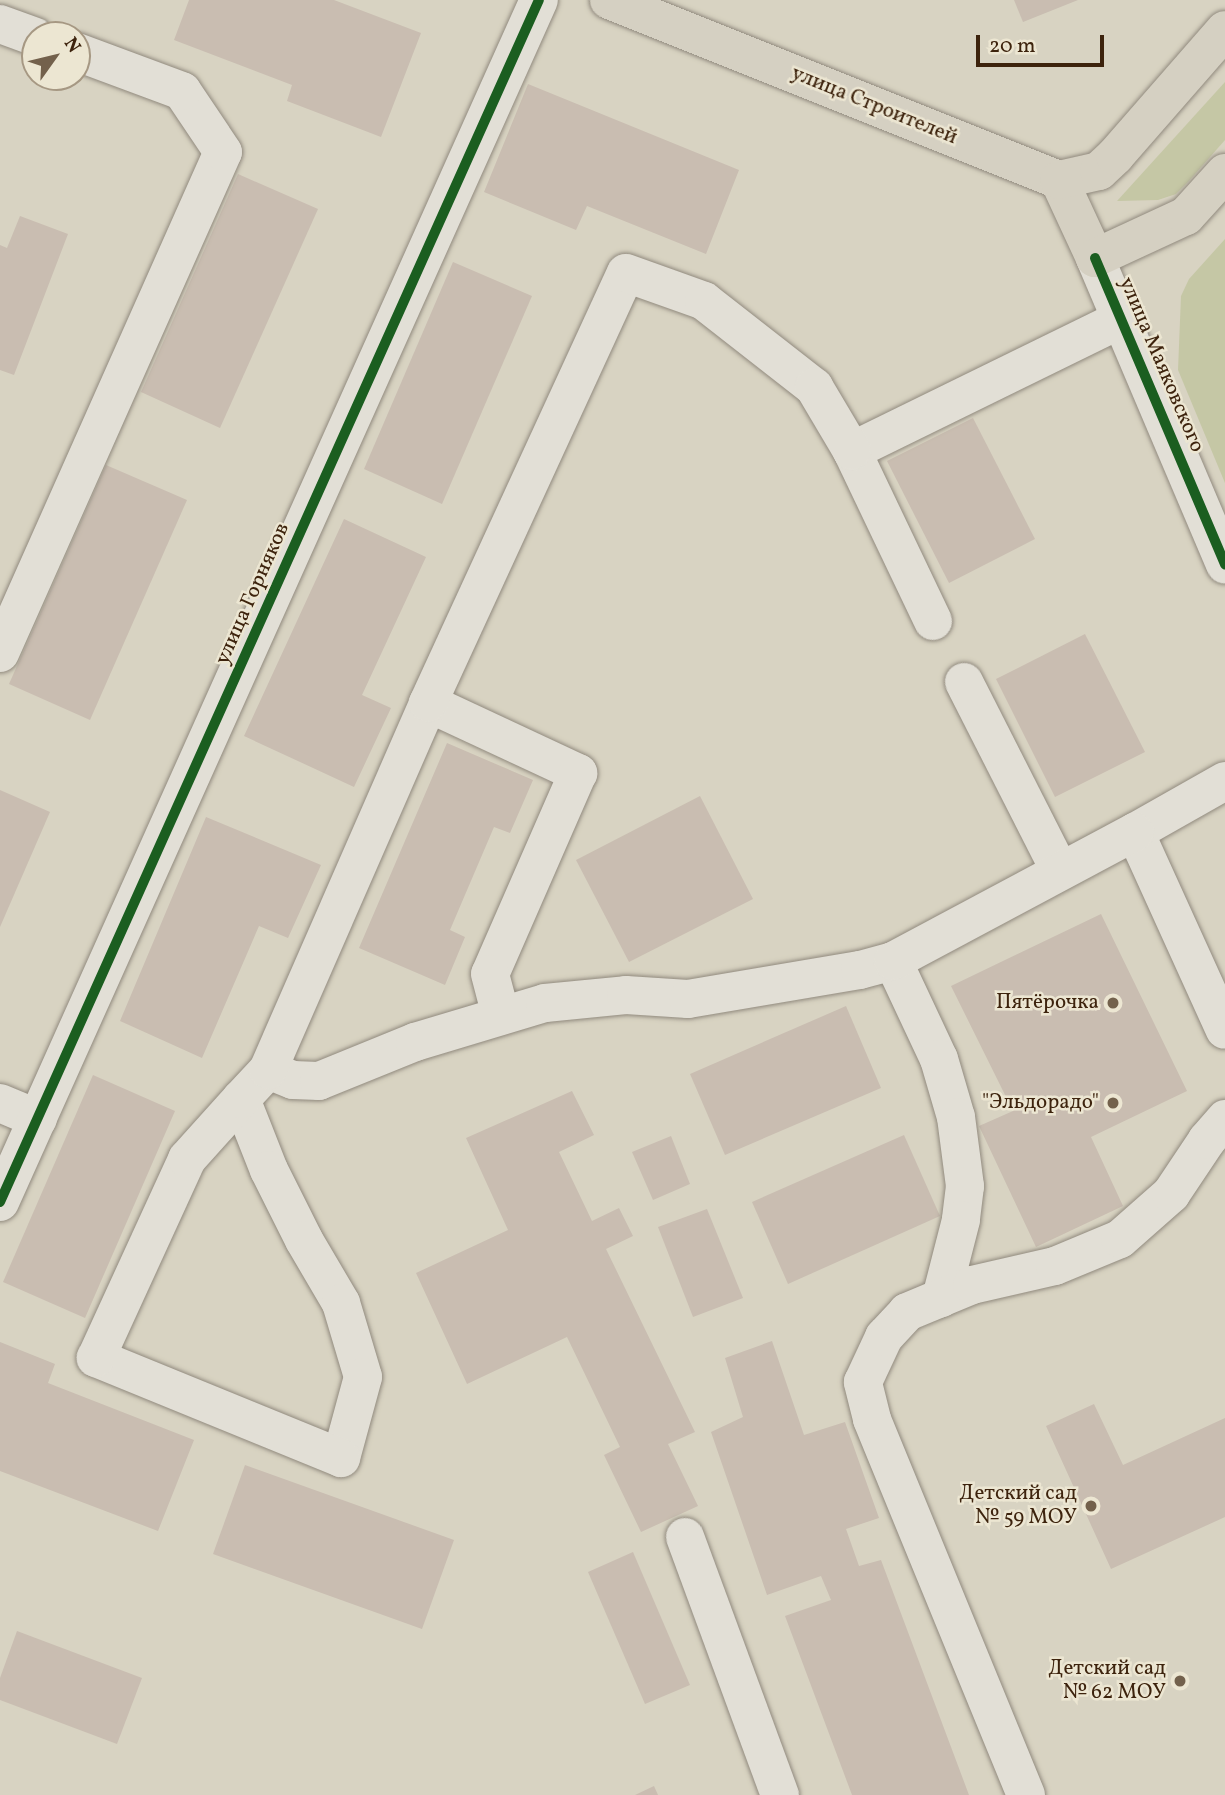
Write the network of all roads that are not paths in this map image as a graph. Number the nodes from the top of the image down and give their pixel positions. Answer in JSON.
{"nodes":[{"id":1,"x":539,"y":0,"type":"edge"},
{"id":2,"x":609,"y":0,"type":"edge"},
{"id":3,"x":0,"y":24,"type":"edge"},
{"id":4,"x":1225,"y":30,"type":"edge"},
{"id":5,"x":21,"y":32,"type":"edge"},
{"id":6,"x":91,"y":57,"type":"edge"},
{"id":7,"x":1225,"y":173,"type":"edge"},
{"id":8,"x":1059,"y":180,"type":"junction"},
{"id":9,"x":1095,"y":258,"type":"junction"},
{"id":10,"x":1119,"y":320,"type":"junction"},
{"id":11,"x":852,"y":451,"type":"junction"},
{"id":12,"x":1225,"y":565,"type":"edge"},
{"id":13,"x":933,"y":621,"type":"dead end"},
{"id":14,"x":0,"y":653,"type":"edge"},
{"id":15,"x":964,"y":682,"type":"dead end"},
{"id":16,"x":428,"y":703,"type":"junction"},
{"id":17,"x":1225,"y":781,"type":"edge"},
{"id":18,"x":1135,"y":832,"type":"junction"},
{"id":19,"x":1060,"y":871,"type":"junction"},
{"id":20,"x":893,"y":961,"type":"junction"},
{"id":21,"x":501,"y":1016,"type":"junction"},
{"id":22,"x":1225,"y":1030,"type":"edge"},
{"id":23,"x":268,"y":1070,"type":"junction"},
{"id":24,"x":241,"y":1099,"type":"junction"},
{"id":25,"x":0,"y":1103,"type":"edge"},
{"id":26,"x":38,"y":1119,"type":"junction"},
{"id":27,"x":1225,"y":1119,"type":"edge"},
{"id":28,"x":0,"y":1202,"type":"edge"},
{"id":29,"x":941,"y":1298,"type":"junction"},
{"id":30,"x":685,"y":1537,"type":"dead end"},
{"id":31,"x":780,"y":1795,"type":"edge"},
{"id":32,"x":1027,"y":1795,"type":"edge"}],
"edges":[{"from":1,"to":26,"type":"street","name":"улица Горняков"},
{"from":2,"to":8,"type":"main road","name":"улица Строителей"},
{"from":3,"to":5,"type":"street"},
{"from":4,"to":8,"type":"main road"},
{"from":6,"to":14,"type":"street"},
{"from":7,"to":9,"type":"main road"},
{"from":8,"to":9,"type":"main road"},
{"from":9,"to":10,"type":"street","name":"улица Маяковского"},
{"from":10,"to":11,"type":"street"},
{"from":10,"to":12,"type":"street","name":"улица Маяковского"},
{"from":11,"to":13,"type":"street"},
{"from":11,"to":16,"type":"street"},
{"from":15,"to":19,"type":"street"},
{"from":16,"to":21,"type":"street"},
{"from":16,"to":23,"type":"street"},
{"from":17,"to":18,"type":"street"},
{"from":18,"to":19,"type":"street"},
{"from":18,"to":22,"type":"street"},
{"from":19,"to":20,"type":"street"},
{"from":20,"to":21,"type":"street"},
{"from":20,"to":29,"type":"street"},
{"from":21,"to":23,"type":"street"},
{"from":23,"to":24,"type":"street"},
{"from":24,"to":24,"type":"street"},
{"from":25,"to":26,"type":"street"},
{"from":26,"to":28,"type":"street","name":"улица Горняков"},
{"from":27,"to":29,"type":"street"},
{"from":29,"to":32,"type":"street"},
{"from":30,"to":31,"type":"street"}]}
